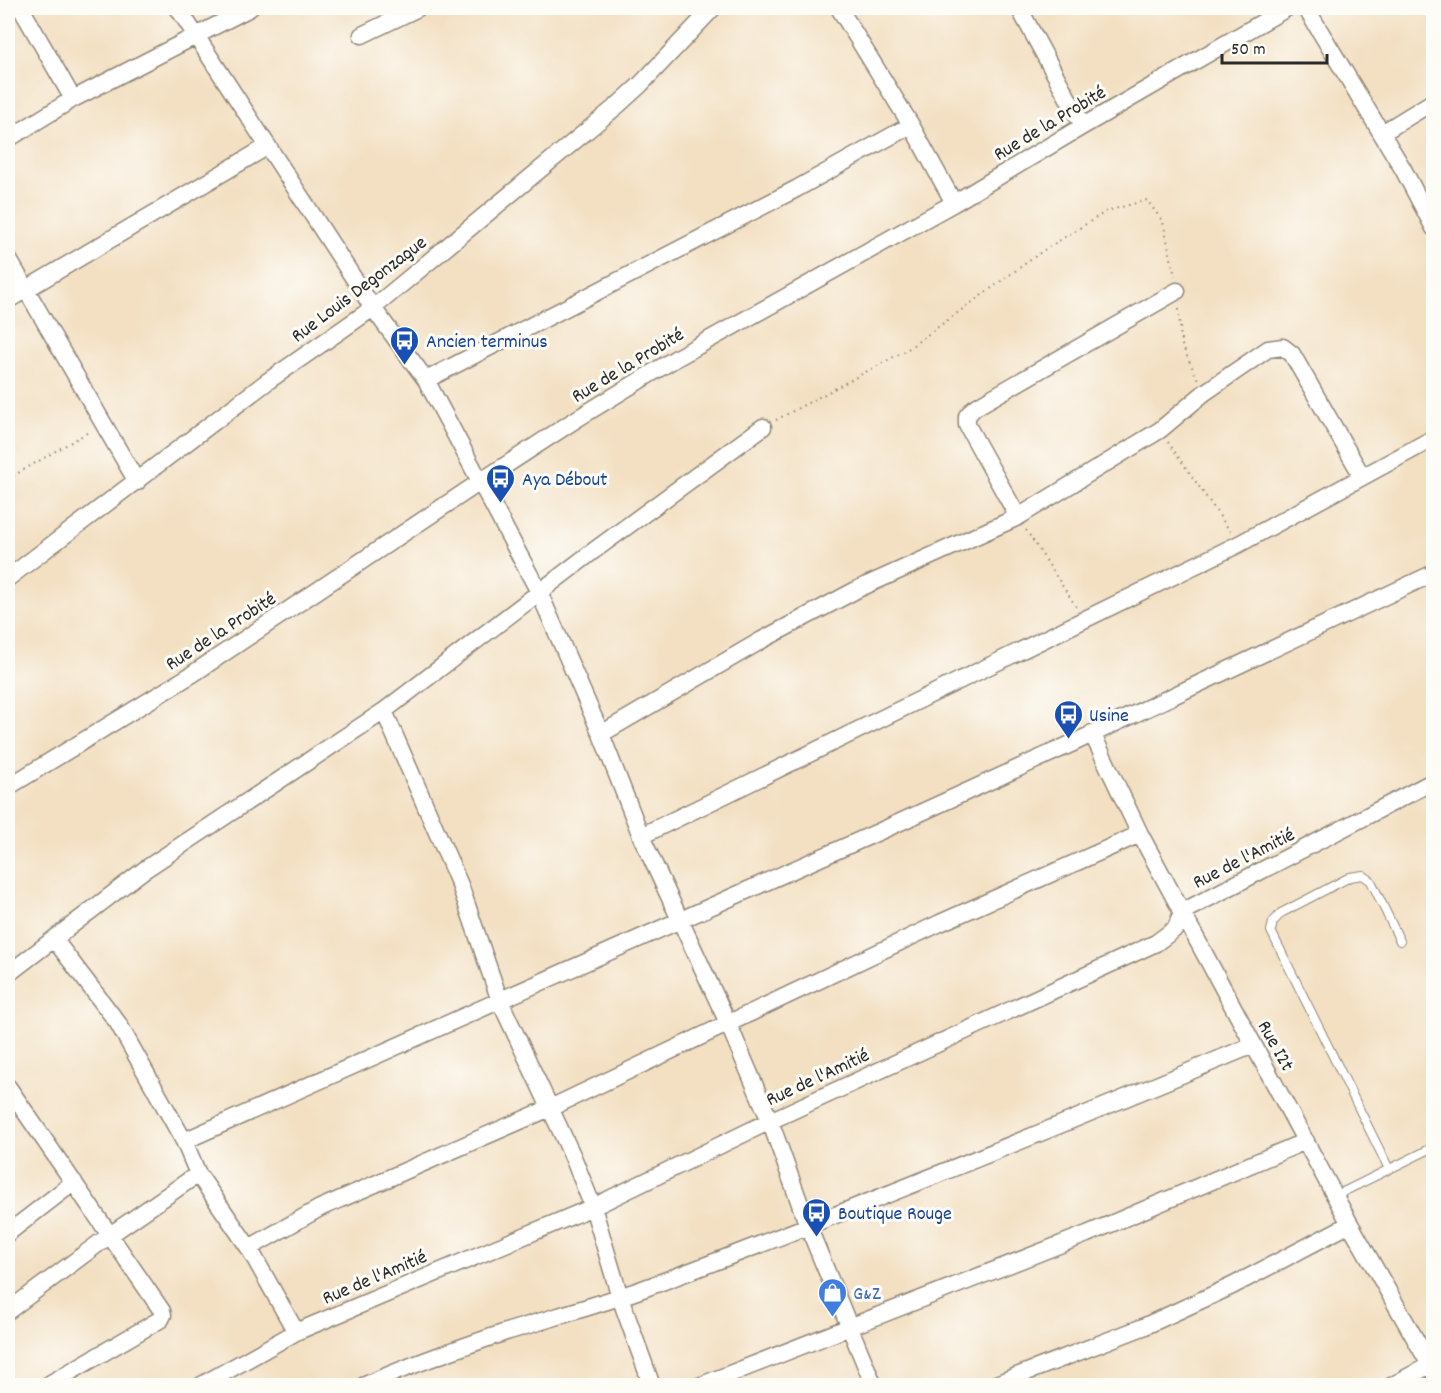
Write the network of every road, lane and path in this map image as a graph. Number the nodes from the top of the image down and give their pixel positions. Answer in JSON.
{"nodes":[{"id":1,"x":21,"y":8,"type":"edge"},
{"id":2,"x":178,"y":8,"type":"edge"},
{"id":3,"x":250,"y":8,"type":"edge"},
{"id":4,"x":418,"y":8,"type":"edge"},
{"id":5,"x":713,"y":8,"type":"edge"},
{"id":6,"x":838,"y":8,"type":"edge"},
{"id":7,"x":1019,"y":8,"type":"edge"},
{"id":8,"x":1287,"y":8,"type":"edge"},
{"id":9,"x":1306,"y":8,"type":"edge"},
{"id":10,"x":362,"y":35,"type":"dead end"},
{"id":11,"x":196,"y":36,"type":"junction"},
{"id":12,"x":73,"y":99,"type":"junction"},
{"id":13,"x":1434,"y":101,"type":"edge"},
{"id":14,"x":911,"y":125,"type":"junction"},
{"id":15,"x":1083,"y":126,"type":"junction"},
{"id":16,"x":1382,"y":133,"type":"junction"},
{"id":17,"x":8,"y":139,"type":"edge"},
{"id":18,"x":268,"y":146,"type":"junction"},
{"id":19,"x":954,"y":203,"type":"junction"},
{"id":20,"x":1434,"y":228,"type":"edge"},
{"id":21,"x":8,"y":258,"type":"edge"},
{"id":22,"x":25,"y":289,"type":"junction"},
{"id":23,"x":1178,"y":291,"type":"junction"},
{"id":24,"x":8,"y":300,"type":"edge"},
{"id":25,"x":373,"y":308,"type":"junction"},
{"id":26,"x":426,"y":380,"type":"junction"},
{"id":27,"x":1204,"y":393,"type":"junction"},
{"id":28,"x":103,"y":423,"type":"junction"},
{"id":29,"x":763,"y":427,"type":"joint"},
{"id":30,"x":1160,"y":430,"type":"junction"},
{"id":31,"x":1434,"y":438,"type":"edge"},
{"id":32,"x":1362,"y":476,"type":"junction"},
{"id":33,"x":8,"y":479,"type":"edge"},
{"id":34,"x":136,"y":482,"type":"junction"},
{"id":35,"x":480,"y":482,"type":"junction"},
{"id":36,"x":1018,"y":517,"type":"junction"},
{"id":37,"x":1239,"y":544,"type":"junction"},
{"id":38,"x":1434,"y":573,"type":"edge"},
{"id":39,"x":8,"y":578,"type":"edge"},
{"id":40,"x":539,"y":592,"type":"junction"},
{"id":41,"x":1084,"y":619,"type":"junction"},
{"id":42,"x":384,"y":711,"type":"junction"},
{"id":43,"x":601,"y":734,"type":"junction"},
{"id":44,"x":1092,"y":734,"type":"junction"},
{"id":45,"x":1434,"y":782,"type":"edge"},
{"id":46,"x":8,"y":788,"type":"edge"},
{"id":47,"x":1140,"y":834,"type":"junction"},
{"id":48,"x":641,"y":836,"type":"junction"},
{"id":49,"x":1182,"y":912,"type":"junction"},
{"id":50,"x":680,"y":921,"type":"junction"},
{"id":51,"x":54,"y":939,"type":"junction"},
{"id":52,"x":1400,"y":941,"type":"dead end"},
{"id":53,"x":8,"y":974,"type":"edge"},
{"id":54,"x":500,"y":1001,"type":"junction"},
{"id":55,"x":728,"y":1023,"type":"junction"},
{"id":56,"x":1253,"y":1045,"type":"junction"},
{"id":57,"x":8,"y":1088,"type":"edge"},
{"id":58,"x":550,"y":1108,"type":"junction"},
{"id":59,"x":770,"y":1121,"type":"junction"},
{"id":60,"x":184,"y":1141,"type":"junction"},
{"id":61,"x":1306,"y":1141,"type":"junction"},
{"id":62,"x":1434,"y":1147,"type":"edge"},
{"id":63,"x":1389,"y":1169,"type":"junction"},
{"id":64,"x":198,"y":1174,"type":"junction"},
{"id":65,"x":74,"y":1182,"type":"junction"},
{"id":66,"x":1335,"y":1196,"type":"junction"},
{"id":67,"x":593,"y":1207,"type":"junction"},
{"id":68,"x":1350,"y":1224,"type":"junction"},
{"id":69,"x":808,"y":1226,"type":"junction"},
{"id":70,"x":8,"y":1233,"type":"edge"},
{"id":71,"x":110,"y":1235,"type":"junction"},
{"id":72,"x":249,"y":1248,"type":"junction"},
{"id":73,"x":620,"y":1298,"type":"junction"},
{"id":74,"x":8,"y":1311,"type":"edge"},
{"id":75,"x":849,"y":1328,"type":"junction"},
{"id":76,"x":296,"y":1332,"type":"junction"},
{"id":77,"x":1430,"y":1361,"type":"edge"},
{"id":78,"x":46,"y":1386,"type":"edge"},
{"id":79,"x":200,"y":1386,"type":"edge"},
{"id":80,"x":363,"y":1386,"type":"edge"},
{"id":81,"x":652,"y":1386,"type":"edge"},
{"id":82,"x":699,"y":1386,"type":"edge"},
{"id":83,"x":874,"y":1386,"type":"edge"},
{"id":84,"x":991,"y":1386,"type":"edge"},
{"id":85,"x":1391,"y":1386,"type":"edge"}],
"edges":[{"from":1,"to":12,"type":"street"},
{"from":2,"to":11,"type":"street"},
{"from":3,"to":11,"type":"street"},
{"from":4,"to":10,"type":"street"},
{"from":5,"to":25,"type":"street","name":"Rue Louis Degonzague"},
{"from":6,"to":14,"type":"street"},
{"from":7,"to":15,"type":"street"},
{"from":8,"to":15,"type":"street","name":"Rue de la Probité"},
{"from":9,"to":16,"type":"street"},
{"from":11,"to":12,"type":"street"},
{"from":11,"to":18,"type":"street"},
{"from":12,"to":17,"type":"street"},
{"from":13,"to":16,"type":"street"},
{"from":14,"to":19,"type":"street"},
{"from":14,"to":26,"type":"street"},
{"from":15,"to":19,"type":"street","name":"Rue de la Probité"},
{"from":16,"to":20,"type":"street"},
{"from":18,"to":22,"type":"street"},
{"from":18,"to":25,"type":"street"},
{"from":19,"to":35,"type":"street","name":"Rue de la Probité"},
{"from":21,"to":22,"type":"street"},
{"from":22,"to":24,"type":"street"},
{"from":22,"to":28,"type":"street"},
{"from":23,"to":27,"type":"path"},
{"from":23,"to":29,"type":"path"},
{"from":23,"to":36,"type":"street"},
{"from":25,"to":26,"type":"street"},
{"from":25,"to":34,"type":"street","name":"Rue Louis Degonzague"},
{"from":26,"to":35,"type":"street"},
{"from":27,"to":30,"type":"street"},
{"from":27,"to":32,"type":"street"},
{"from":28,"to":33,"type":"path"},
{"from":28,"to":34,"type":"street"},
{"from":29,"to":40,"type":"street"},
{"from":30,"to":36,"type":"street"},
{"from":30,"to":37,"type":"path"},
{"from":31,"to":32,"type":"street"},
{"from":32,"to":37,"type":"street"},
{"from":34,"to":39,"type":"street","name":"Rue Louis Degonzague"},
{"from":35,"to":40,"type":"street"},
{"from":35,"to":46,"type":"street","name":"Rue de la Probité"},
{"from":36,"to":41,"type":"path"},
{"from":36,"to":43,"type":"street"},
{"from":37,"to":41,"type":"street"},
{"from":38,"to":44,"type":"street"},
{"from":40,"to":42,"type":"street"},
{"from":40,"to":43,"type":"street"},
{"from":41,"to":48,"type":"street"},
{"from":42,"to":51,"type":"street"},
{"from":42,"to":54,"type":"street"},
{"from":43,"to":48,"type":"street"},
{"from":44,"to":47,"type":"street","name":"Rue I2t"},
{"from":44,"to":50,"type":"street"},
{"from":45,"to":49,"type":"street","name":"Rue de l'Amitié"},
{"from":47,"to":49,"type":"street","name":"Rue I2t"},
{"from":47,"to":55,"type":"street"},
{"from":48,"to":50,"type":"street"},
{"from":49,"to":56,"type":"street","name":"Rue I2t"},
{"from":49,"to":59,"type":"street","name":"Rue de l'Amitié"},
{"from":50,"to":54,"type":"street"},
{"from":50,"to":55,"type":"street"},
{"from":51,"to":53,"type":"street"},
{"from":51,"to":60,"type":"street"},
{"from":52,"to":63,"type":"lane"},
{"from":54,"to":58,"type":"street"},
{"from":54,"to":60,"type":"street"},
{"from":55,"to":58,"type":"street"},
{"from":55,"to":59,"type":"street"},
{"from":56,"to":61,"type":"street","name":"Rue I2t"},
{"from":56,"to":69,"type":"street"},
{"from":57,"to":65,"type":"street"},
{"from":58,"to":67,"type":"street"},
{"from":58,"to":72,"type":"street"},
{"from":59,"to":67,"type":"street","name":"Rue de l'Amitié"},
{"from":59,"to":69,"type":"street"},
{"from":60,"to":64,"type":"street"},
{"from":61,"to":66,"type":"street","name":"Rue I2t"},
{"from":61,"to":75,"type":"street"},
{"from":62,"to":63,"type":"lane"},
{"from":63,"to":66,"type":"lane"},
{"from":64,"to":71,"type":"street"},
{"from":64,"to":72,"type":"street"},
{"from":65,"to":70,"type":"street"},
{"from":65,"to":71,"type":"street"},
{"from":66,"to":68,"type":"street","name":"Rue I2t"},
{"from":67,"to":73,"type":"street"},
{"from":67,"to":76,"type":"street","name":"Rue de l'Amitié"},
{"from":68,"to":77,"type":"street","name":"Rue I2t"},
{"from":68,"to":84,"type":"street"},
{"from":69,"to":73,"type":"street"},
{"from":69,"to":75,"type":"street"},
{"from":71,"to":74,"type":"street"},
{"from":71,"to":78,"type":"street"},
{"from":72,"to":76,"type":"street"},
{"from":73,"to":80,"type":"street"},
{"from":73,"to":81,"type":"street"},
{"from":75,"to":82,"type":"street"},
{"from":75,"to":83,"type":"street"},
{"from":76,"to":79,"type":"street","name":"Rue de l'Amitié"},
{"from":77,"to":85,"type":"street"}]}
